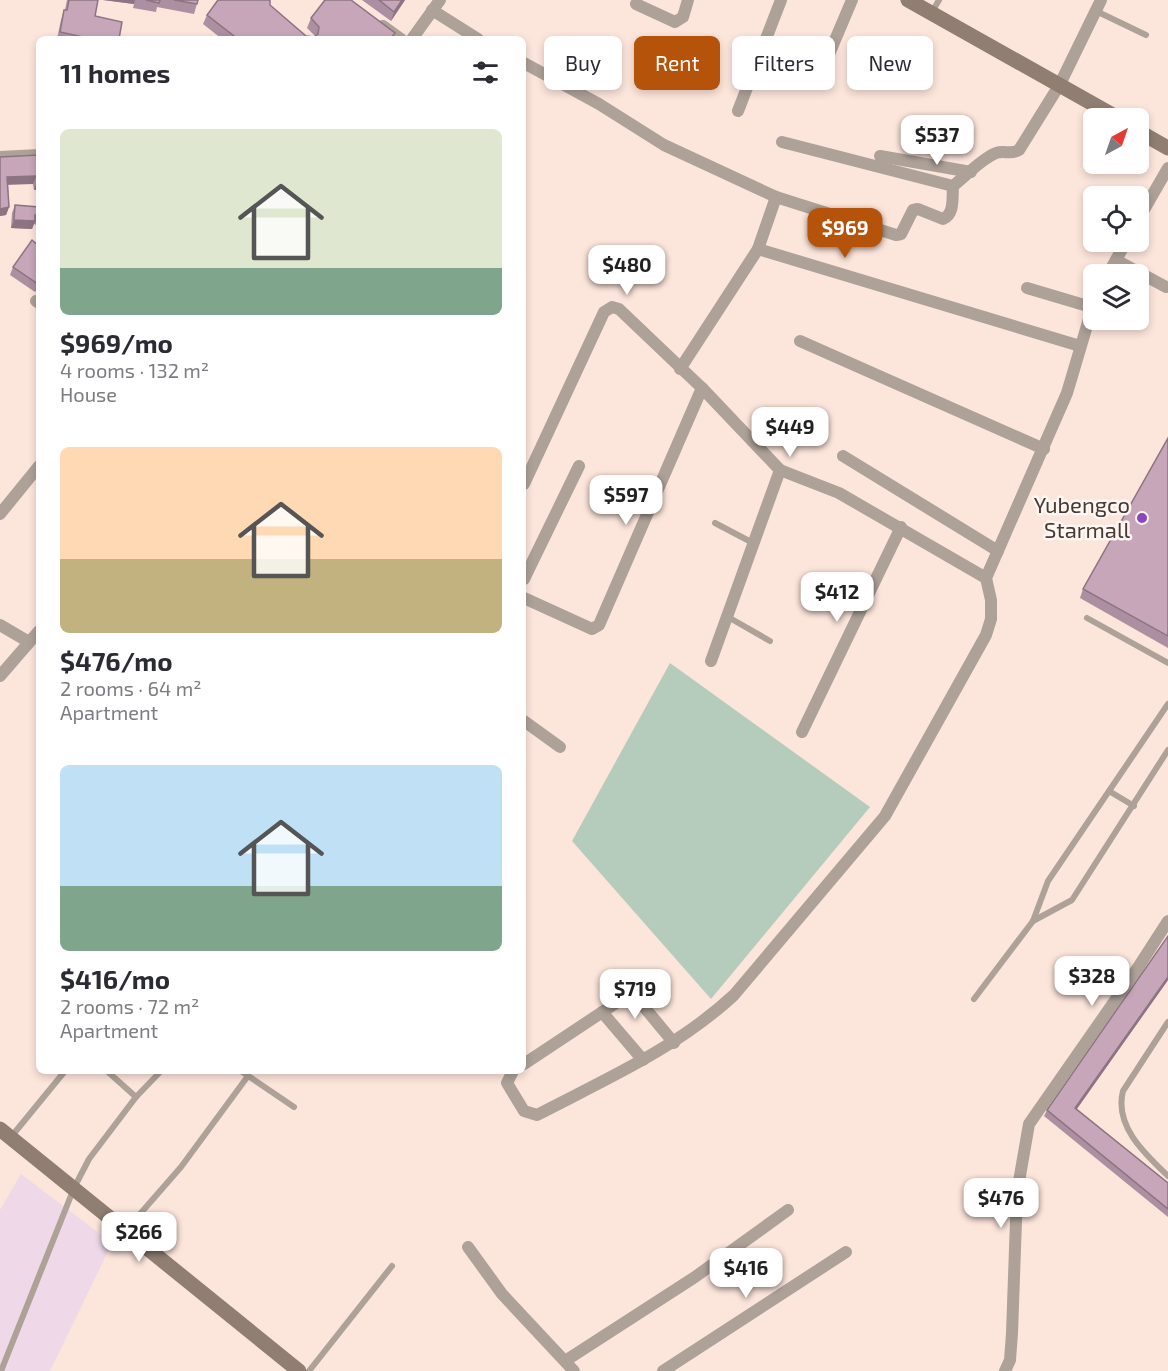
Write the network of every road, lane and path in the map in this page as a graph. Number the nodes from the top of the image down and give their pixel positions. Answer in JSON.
{"nodes":[{"id":1,"x":688,"y":0,"type":"edge"},
{"id":2,"x":782,"y":0,"type":"edge"},
{"id":3,"x":852,"y":0,"type":"edge"},
{"id":4,"x":908,"y":0,"type":"edge"},
{"id":5,"x":636,"y":4,"type":"dead end"},
{"id":6,"x":436,"y":5,"type":"edge"},
{"id":7,"x":1099,"y":5,"type":"edge"},
{"id":8,"x":935,"y":6,"type":"edge"},
{"id":9,"x":375,"y":20,"type":"edge"},
{"id":10,"x":1146,"y":35,"type":"dead end"},
{"id":11,"x":397,"y":36,"type":"edge"},
{"id":12,"x":414,"y":36,"type":"edge"},
{"id":13,"x":474,"y":36,"type":"edge"},
{"id":14,"x":835,"y":40,"type":"edge"},
{"id":15,"x":526,"y":64,"type":"edge"},
{"id":16,"x":1060,"y":84,"type":"junction"},
{"id":17,"x":1101,"y":108,"type":"edge"},
{"id":18,"x":738,"y":111,"type":"dead end"},
{"id":19,"x":1149,"y":137,"type":"edge"},
{"id":20,"x":782,"y":142,"type":"dead end"},
{"id":21,"x":1168,"y":148,"type":"edge"},
{"id":22,"x":36,"y":155,"type":"edge"},
{"id":23,"x":880,"y":156,"type":"dead end"},
{"id":24,"x":0,"y":157,"type":"edge"},
{"id":25,"x":1168,"y":168,"type":"edge"},
{"id":26,"x":971,"y":172,"type":"junction"},
{"id":27,"x":953,"y":186,"type":"junction"},
{"id":28,"x":776,"y":198,"type":"junction"},
{"id":29,"x":1149,"y":201,"type":"edge"},
{"id":30,"x":758,"y":249,"type":"junction"},
{"id":31,"x":1120,"y":252,"type":"edge"},
{"id":32,"x":1116,"y":260,"type":"junction"},
{"id":33,"x":1114,"y":264,"type":"edge"},
{"id":34,"x":1166,"y":287,"type":"dead end"},
{"id":35,"x":1027,"y":288,"type":"dead end"},
{"id":36,"x":1083,"y":303,"type":"edge"},
{"id":37,"x":1085,"y":330,"type":"edge"},
{"id":38,"x":800,"y":341,"type":"dead end"},
{"id":39,"x":1080,"y":346,"type":"junction"},
{"id":40,"x":680,"y":369,"type":"junction"},
{"id":41,"x":702,"y":388,"type":"junction"},
{"id":42,"x":1044,"y":449,"type":"junction"},
{"id":43,"x":843,"y":456,"type":"dead end"},
{"id":44,"x":579,"y":466,"type":"dead end"},
{"id":45,"x":36,"y":470,"type":"edge"},
{"id":46,"x":780,"y":470,"type":"junction"},
{"id":47,"x":526,"y":480,"type":"edge"},
{"id":48,"x":0,"y":514,"type":"edge"},
{"id":49,"x":715,"y":523,"type":"dead end"},
{"id":50,"x":901,"y":527,"type":"junction"},
{"id":51,"x":753,"y":544,"type":"junction"},
{"id":52,"x":998,"y":551,"type":"junction"},
{"id":53,"x":526,"y":575,"type":"edge"},
{"id":54,"x":986,"y":578,"type":"junction"},
{"id":55,"x":527,"y":599,"type":"edge"},
{"id":56,"x":727,"y":616,"type":"junction"},
{"id":57,"x":1087,"y":618,"type":"dead end"},
{"id":58,"x":0,"y":625,"type":"edge"},
{"id":59,"x":36,"y":634,"type":"edge"},
{"id":60,"x":770,"y":641,"type":"dead end"},
{"id":61,"x":29,"y":642,"type":"junction"},
{"id":62,"x":711,"y":661,"type":"dead end"},
{"id":63,"x":1168,"y":663,"type":"edge"},
{"id":64,"x":0,"y":676,"type":"edge"},
{"id":65,"x":1168,"y":704,"type":"edge"},
{"id":66,"x":526,"y":722,"type":"edge"},
{"id":67,"x":802,"y":732,"type":"dead end"},
{"id":68,"x":560,"y":747,"type":"dead end"},
{"id":69,"x":1168,"y":750,"type":"edge"},
{"id":70,"x":1109,"y":790,"type":"junction"},
{"id":71,"x":1134,"y":806,"type":"junction"},
{"id":72,"x":1033,"y":921,"type":"junction"},
{"id":73,"x":1168,"y":921,"type":"edge"},
{"id":74,"x":620,"y":978,"type":"dead end"},
{"id":75,"x":631,"y":993,"type":"junction"},
{"id":76,"x":974,"y":999,"type":"dead end"},
{"id":77,"x":602,"y":1012,"type":"junction"},
{"id":78,"x":1168,"y":1022,"type":"edge"},
{"id":79,"x":674,"y":1043,"type":"junction"},
{"id":80,"x":643,"y":1060,"type":"junction"},
{"id":81,"x":526,"y":1063,"type":"edge"},
{"id":82,"x":61,"y":1074,"type":"edge"},
{"id":83,"x":110,"y":1074,"type":"edge"},
{"id":84,"x":158,"y":1074,"type":"edge"},
{"id":85,"x":245,"y":1074,"type":"edge"},
{"id":86,"x":512,"y":1074,"type":"edge"},
{"id":87,"x":248,"y":1076,"type":"junction"},
{"id":88,"x":136,"y":1097,"type":"junction"},
{"id":89,"x":294,"y":1107,"type":"dead end"},
{"id":90,"x":5,"y":1133,"type":"edge"},
{"id":91,"x":1168,"y":1176,"type":"edge"},
{"id":92,"x":74,"y":1188,"type":"junction"},
{"id":93,"x":788,"y":1210,"type":"dead end"},
{"id":94,"x":125,"y":1230,"type":"junction"},
{"id":95,"x":468,"y":1247,"type":"dead end"},
{"id":96,"x":846,"y":1252,"type":"dead end"},
{"id":97,"x":392,"y":1266,"type":"dead end"},
{"id":98,"x":569,"y":1366,"type":"edge"},
{"id":99,"x":1,"y":1371,"type":"edge"},
{"id":100,"x":299,"y":1371,"type":"edge"},
{"id":101,"x":309,"y":1371,"type":"edge"},
{"id":102,"x":663,"y":1371,"type":"edge"},
{"id":103,"x":1005,"y":1371,"type":"edge"}],
"edges":[{"from":1,"to":5,"type":"street"},
{"from":2,"to":18,"type":"street"},
{"from":3,"to":14,"type":"street"},
{"from":4,"to":8,"type":"main road"},
{"from":6,"to":12,"type":"street"},
{"from":6,"to":13,"type":"street"},
{"from":7,"to":10,"type":"lane"},
{"from":7,"to":16,"type":"street"},
{"from":8,"to":16,"type":"main road"},
{"from":9,"to":11,"type":"street"},
{"from":15,"to":28,"type":"street"},
{"from":16,"to":17,"type":"main road"},
{"from":16,"to":26,"type":"street"},
{"from":19,"to":21,"type":"main road"},
{"from":20,"to":27,"type":"street"},
{"from":22,"to":24,"type":"street"},
{"from":23,"to":26,"type":"street"},
{"from":25,"to":29,"type":"street"},
{"from":26,"to":27,"type":"street"},
{"from":27,"to":28,"type":"street"},
{"from":28,"to":30,"type":"street"},
{"from":30,"to":39,"type":"street"},
{"from":30,"to":40,"type":"street"},
{"from":31,"to":32,"type":"street"},
{"from":32,"to":33,"type":"street"},
{"from":32,"to":34,"type":"street"},
{"from":35,"to":36,"type":"street"},
{"from":37,"to":39,"type":"street"},
{"from":38,"to":42,"type":"street"},
{"from":39,"to":42,"type":"street"},
{"from":40,"to":41,"type":"street"},
{"from":40,"to":47,"type":"street"},
{"from":41,"to":46,"type":"street"},
{"from":41,"to":55,"type":"street"},
{"from":42,"to":52,"type":"street"},
{"from":43,"to":52,"type":"street"},
{"from":44,"to":53,"type":"street"},
{"from":45,"to":48,"type":"street"},
{"from":46,"to":50,"type":"street"},
{"from":46,"to":51,"type":"street"},
{"from":49,"to":51,"type":"lane"},
{"from":50,"to":54,"type":"street"},
{"from":50,"to":67,"type":"street"},
{"from":51,"to":56,"type":"street"},
{"from":52,"to":54,"type":"street"},
{"from":54,"to":79,"type":"street"},
{"from":56,"to":60,"type":"lane"},
{"from":56,"to":62,"type":"street"},
{"from":57,"to":63,"type":"lane"},
{"from":58,"to":61,"type":"street"},
{"from":59,"to":61,"type":"street"},
{"from":61,"to":64,"type":"street"},
{"from":65,"to":70,"type":"lane"},
{"from":66,"to":68,"type":"street"},
{"from":69,"to":71,"type":"lane"},
{"from":70,"to":71,"type":"lane"},
{"from":70,"to":72,"type":"lane"},
{"from":71,"to":72,"type":"lane"},
{"from":72,"to":76,"type":"lane"},
{"from":73,"to":103,"type":"street"},
{"from":74,"to":75,"type":"street"},
{"from":75,"to":77,"type":"street"},
{"from":75,"to":79,"type":"street"},
{"from":77,"to":80,"type":"street"},
{"from":77,"to":81,"type":"street"},
{"from":78,"to":91,"type":"lane"},
{"from":79,"to":80,"type":"street"},
{"from":80,"to":86,"type":"street"},
{"from":82,"to":90,"type":"lane"},
{"from":83,"to":88,"type":"lane"},
{"from":84,"to":88,"type":"lane"},
{"from":85,"to":87,"type":"lane"},
{"from":87,"to":89,"type":"lane"},
{"from":87,"to":94,"type":"lane"},
{"from":88,"to":92,"type":"lane"},
{"from":90,"to":92,"type":"main road"},
{"from":92,"to":94,"type":"main road"},
{"from":92,"to":99,"type":"lane"},
{"from":93,"to":98,"type":"street"},
{"from":94,"to":100,"type":"main road"},
{"from":95,"to":98,"type":"street"},
{"from":96,"to":102,"type":"street"},
{"from":97,"to":101,"type":"lane"}]}
